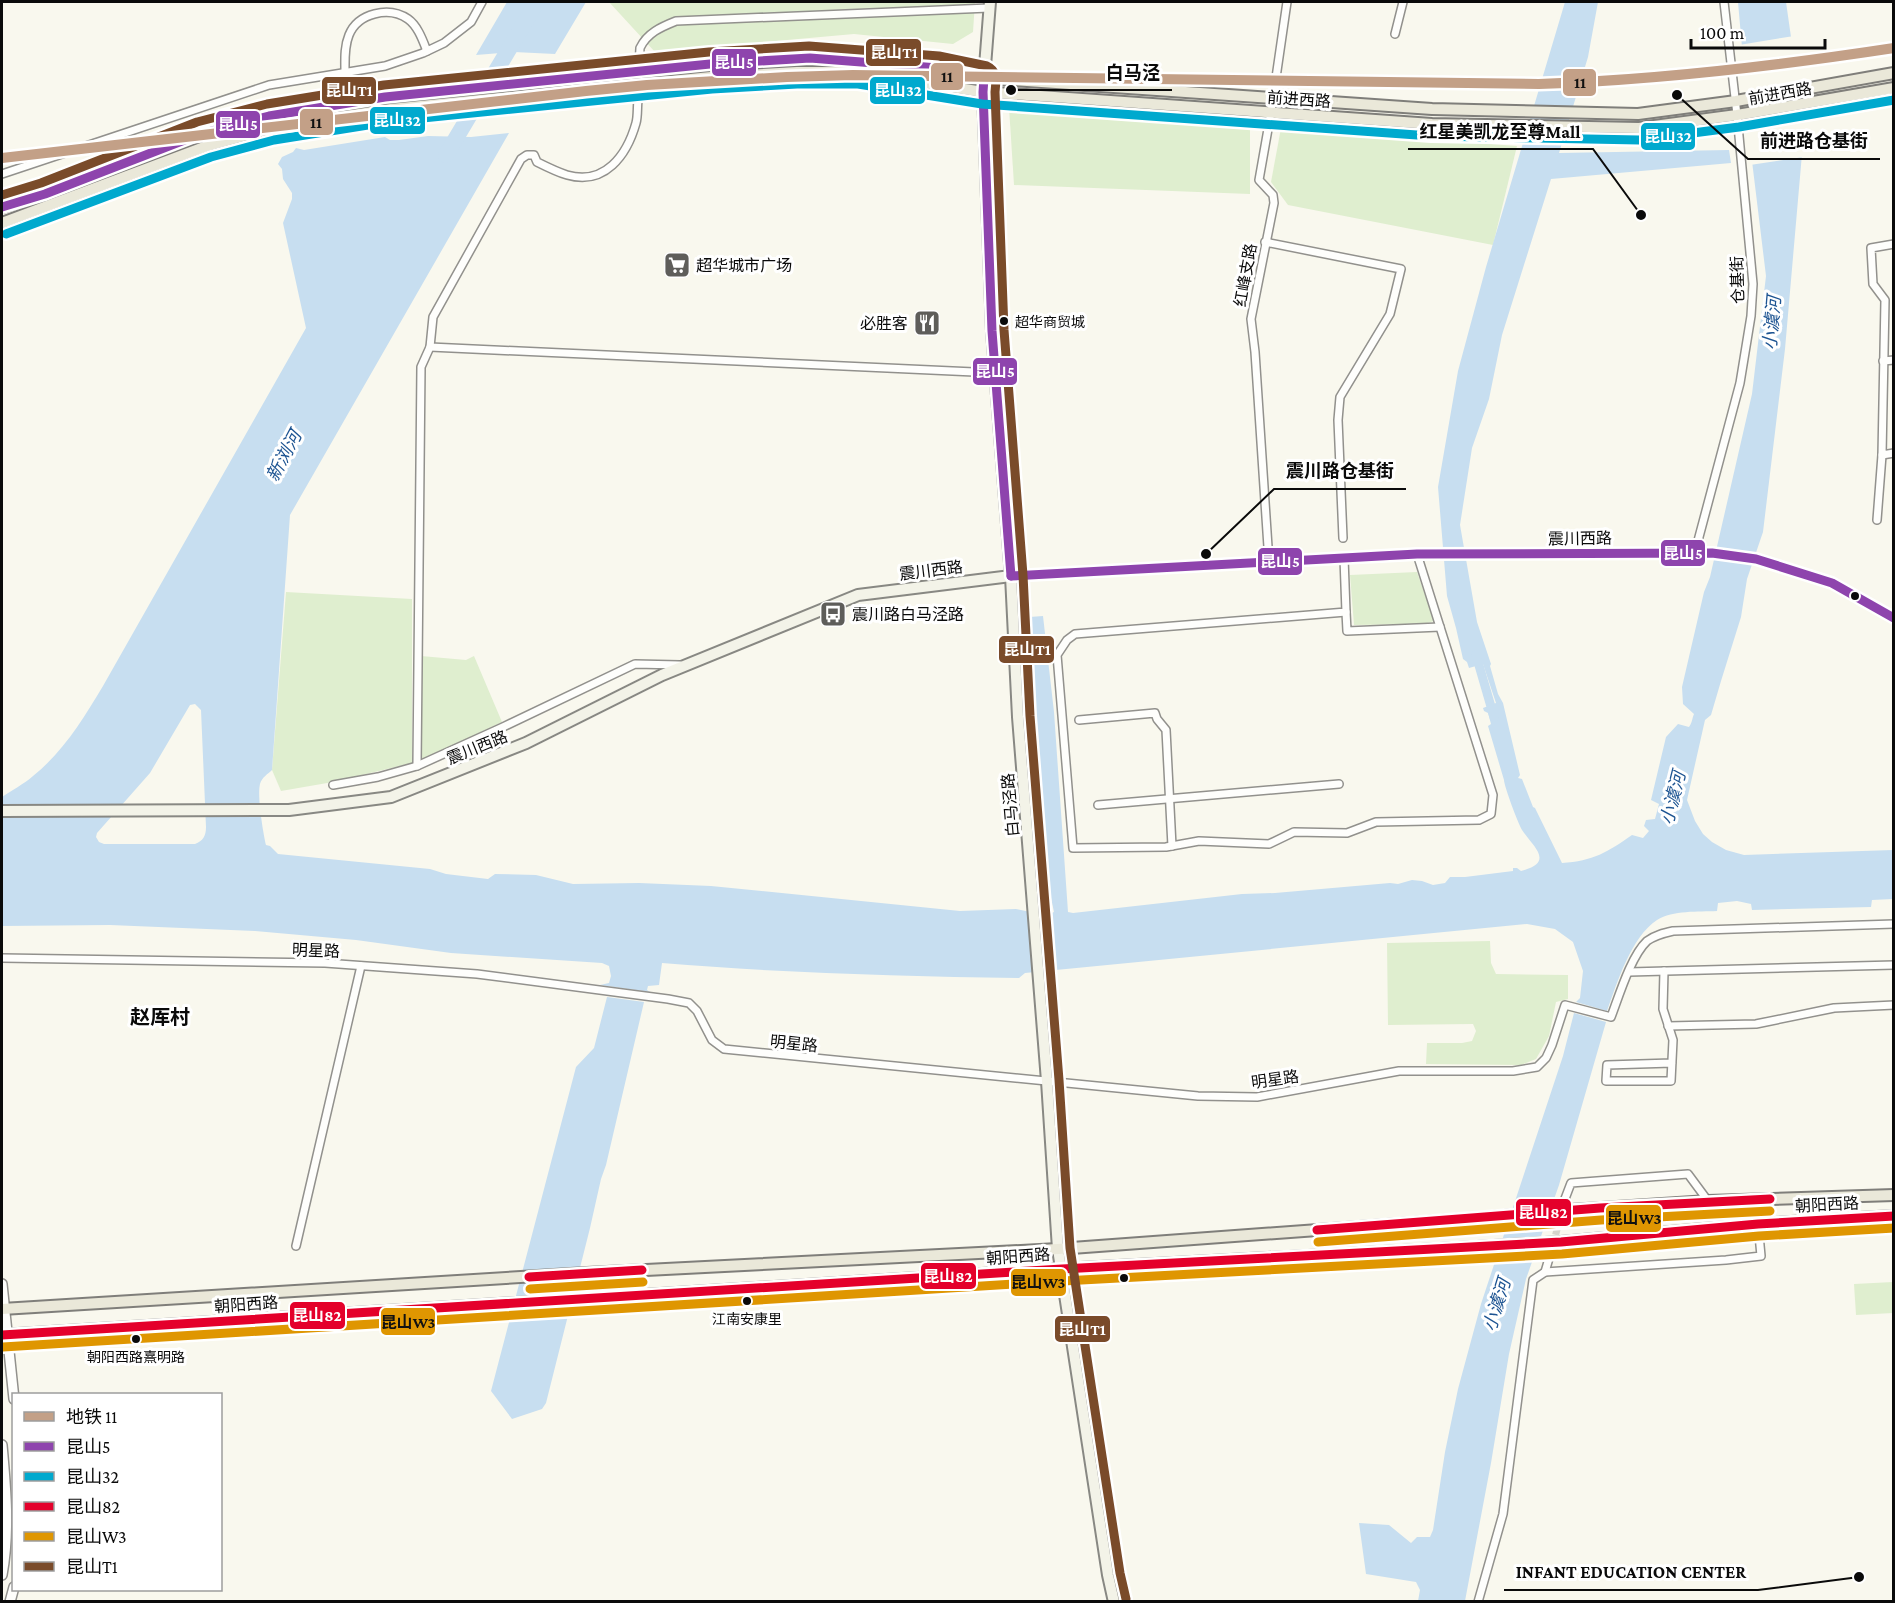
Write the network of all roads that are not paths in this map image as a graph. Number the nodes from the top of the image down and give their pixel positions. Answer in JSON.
{"nodes":[{"id":1,"x":482,"y":2,"type":"edge"},
{"id":2,"x":1287,"y":2,"type":"edge"},
{"id":3,"x":1402,"y":2,"type":"edge"},
{"id":4,"x":1724,"y":2,"type":"edge"},
{"id":5,"x":990,"y":5,"type":"edge"},
{"id":6,"x":1395,"y":34,"type":"dead end"},
{"id":7,"x":428,"y":51,"type":"junction"},
{"id":8,"x":345,"y":72,"type":"junction"},
{"id":9,"x":1893,"y":73,"type":"edge"},
{"id":10,"x":984,"y":78,"type":"junction"},
{"id":11,"x":1893,"y":88,"type":"edge"},
{"id":12,"x":983,"y":92,"type":"junction"},
{"id":13,"x":1272,"y":98,"type":"junction"},
{"id":14,"x":1740,"y":100,"type":"junction"},
{"id":15,"x":1271,"y":112,"type":"junction"},
{"id":16,"x":1741,"y":115,"type":"junction"},
{"id":17,"x":2,"y":174,"type":"edge"},
{"id":18,"x":2,"y":207,"type":"edge"},
{"id":19,"x":2,"y":223,"type":"edge"},
{"id":20,"x":1265,"y":242,"type":"junction"},
{"id":21,"x":1893,"y":244,"type":"edge"},
{"id":22,"x":430,"y":347,"type":"junction"},
{"id":23,"x":1893,"y":360,"type":"edge"},
{"id":24,"x":1883,"y":361,"type":"junction"},
{"id":25,"x":996,"y":373,"type":"junction"},
{"id":26,"x":1893,"y":453,"type":"edge"},
{"id":27,"x":1882,"y":455,"type":"junction"},
{"id":28,"x":1877,"y":520,"type":"dead end"},
{"id":29,"x":1343,"y":538,"type":"dead end"},
{"id":30,"x":1695,"y":552,"type":"junction"},
{"id":31,"x":1417,"y":554,"type":"junction"},
{"id":32,"x":1344,"y":558,"type":"junction"},
{"id":33,"x":1269,"y":562,"type":"junction"},
{"id":34,"x":1011,"y":576,"type":"junction"},
{"id":35,"x":1346,"y":612,"type":"junction"},
{"id":36,"x":1893,"y":618,"type":"edge"},
{"id":37,"x":1440,"y":627,"type":"junction"},
{"id":38,"x":686,"y":666,"type":"junction"},
{"id":39,"x":1079,"y":720,"type":"dead end"},
{"id":40,"x":417,"y":765,"type":"junction"},
{"id":41,"x":1339,"y":784,"type":"dead end"},
{"id":42,"x":333,"y":785,"type":"dead end"},
{"id":43,"x":1170,"y":799,"type":"junction"},
{"id":44,"x":1098,"y":805,"type":"dead end"},
{"id":45,"x":2,"y":811,"type":"edge"},
{"id":46,"x":1172,"y":846,"type":"junction"},
{"id":47,"x":1893,"y":924,"type":"edge"},
{"id":48,"x":2,"y":958,"type":"edge"},
{"id":49,"x":1893,"y":965,"type":"edge"},
{"id":50,"x":361,"y":966,"type":"junction"},
{"id":51,"x":1664,"y":971,"type":"junction"},
{"id":52,"x":1629,"y":972,"type":"junction"},
{"id":53,"x":1893,"y":1005,"type":"edge"},
{"id":54,"x":1668,"y":1026,"type":"junction"},
{"id":55,"x":1672,"y":1063,"type":"junction"},
{"id":56,"x":1047,"y":1081,"type":"junction"},
{"id":57,"x":1893,"y":1195,"type":"edge"},
{"id":58,"x":1708,"y":1201,"type":"junction"},
{"id":59,"x":1567,"y":1207,"type":"junction"},
{"id":60,"x":1893,"y":1216,"type":"edge"},
{"id":61,"x":1758,"y":1224,"type":"junction"},
{"id":62,"x":1557,"y":1245,"type":"junction"},
{"id":63,"x":296,"y":1246,"type":"dead end"},
{"id":64,"x":1059,"y":1249,"type":"junction"},
{"id":65,"x":1062,"y":1269,"type":"junction"},
{"id":66,"x":1545,"y":1272,"type":"junction"},
{"id":67,"x":2,"y":1284,"type":"edge"},
{"id":68,"x":3,"y":1309,"type":"edge"},
{"id":69,"x":5,"y":1334,"type":"edge"},
{"id":70,"x":13,"y":1393,"type":"edge"},
{"id":71,"x":2,"y":1445,"type":"edge"},
{"id":72,"x":2,"y":1575,"type":"edge"},
{"id":73,"x":1114,"y":1602,"type":"edge"},
{"id":74,"x":1478,"y":1602,"type":"edge"}],
"edges":[{"from":1,"to":7,"type":"street"},
{"from":2,"to":13,"type":"street","name":"红峰支路"},
{"from":3,"to":6,"type":"street"},
{"from":4,"to":14,"type":"street","name":"仓基街"},
{"from":5,"to":10,"type":"main road","name":"白马泾路"},
{"from":5,"to":22,"type":"street"},
{"from":7,"to":8,"type":"street"},
{"from":7,"to":8,"type":"street"},
{"from":8,"to":17,"type":"street"},
{"from":9,"to":14,"type":"main road","name":"前进西路"},
{"from":10,"to":12,"type":"main road","name":"白马泾路"},
{"from":10,"to":13,"type":"main road","name":"前进西路"},
{"from":10,"to":18,"type":"main road","name":"前进西路","bridge":true},
{"from":11,"to":16,"type":"main road","name":"前进西路"},
{"from":12,"to":15,"type":"main road","name":"前进西路"},
{"from":12,"to":19,"type":"main road","name":"前进西路","bridge":true},
{"from":12,"to":25,"type":"main road","name":"白马泾路"},
{"from":13,"to":14,"type":"main road","name":"前进西路"},
{"from":13,"to":15,"type":"street","name":"红峰支路"},
{"from":14,"to":16,"type":"street","name":"仓基街"},
{"from":15,"to":16,"type":"main road","name":"前进西路"},
{"from":15,"to":20,"type":"street","name":"红峰支路"},
{"from":16,"to":30,"type":"street","name":"仓基街"},
{"from":20,"to":29,"type":"street"},
{"from":20,"to":33,"type":"street","name":"红峰支路"},
{"from":21,"to":24,"type":"street"},
{"from":22,"to":25,"type":"street"},
{"from":22,"to":40,"type":"street"},
{"from":23,"to":24,"type":"street"},
{"from":24,"to":27,"type":"street"},
{"from":25,"to":34,"type":"main road","name":"白马泾路"},
{"from":26,"to":27,"type":"street"},
{"from":27,"to":28,"type":"street"},
{"from":30,"to":31,"type":"street","name":"震川西路"},
{"from":30,"to":36,"type":"street","name":"震川西路"},
{"from":31,"to":32,"type":"street","name":"震川西路"},
{"from":31,"to":37,"type":"street"},
{"from":32,"to":33,"type":"street","name":"震川西路"},
{"from":32,"to":35,"type":"street"},
{"from":33,"to":34,"type":"street","name":"震川西路"},
{"from":34,"to":38,"type":"main road","name":"震川西路"},
{"from":34,"to":56,"type":"main road","name":"白马泾路"},
{"from":35,"to":37,"type":"street"},
{"from":35,"to":46,"type":"street"},
{"from":37,"to":46,"type":"street"},
{"from":38,"to":40,"type":"street"},
{"from":38,"to":45,"type":"main road","name":"震川西路"},
{"from":39,"to":43,"type":"street"},
{"from":40,"to":42,"type":"street"},
{"from":41,"to":43,"type":"street"},
{"from":43,"to":44,"type":"street"},
{"from":43,"to":46,"type":"street"},
{"from":47,"to":52,"type":"street"},
{"from":48,"to":50,"type":"street","name":"明星路"},
{"from":49,"to":51,"type":"street"},
{"from":50,"to":56,"type":"street","name":"明星路"},
{"from":50,"to":63,"type":"street"},
{"from":51,"to":52,"type":"street"},
{"from":51,"to":54,"type":"street"},
{"from":52,"to":56,"type":"street","name":"明星路"},
{"from":53,"to":54,"type":"street"},
{"from":54,"to":55,"type":"street"},
{"from":55,"to":55,"type":"street"},
{"from":56,"to":64,"type":"main road","name":"白马泾路"},
{"from":57,"to":58,"type":"main road","name":"朝阳西路"},
{"from":58,"to":59,"type":"main road","name":"朝阳西路"},
{"from":58,"to":59,"type":"street"},
{"from":59,"to":64,"type":"main road","name":"朝阳西路","bridge":true},
{"from":60,"to":61,"type":"main road","name":"朝阳西路"},
{"from":61,"to":62,"type":"main road","name":"朝阳西路"},
{"from":61,"to":66,"type":"street"},
{"from":62,"to":65,"type":"main road","name":"朝阳西路","bridge":true},
{"from":62,"to":66,"type":"street"},
{"from":64,"to":65,"type":"main road","name":"白马泾路"},
{"from":64,"to":68,"type":"main road","name":"朝阳西路"},
{"from":65,"to":69,"type":"main road","name":"朝阳西路"},
{"from":65,"to":73,"type":"main road","name":"白马泾路"},
{"from":66,"to":74,"type":"street"},
{"from":67,"to":68,"type":"street"},
{"from":68,"to":69,"type":"street"},
{"from":69,"to":70,"type":"street"},
{"from":71,"to":72,"type":"street"}]}
